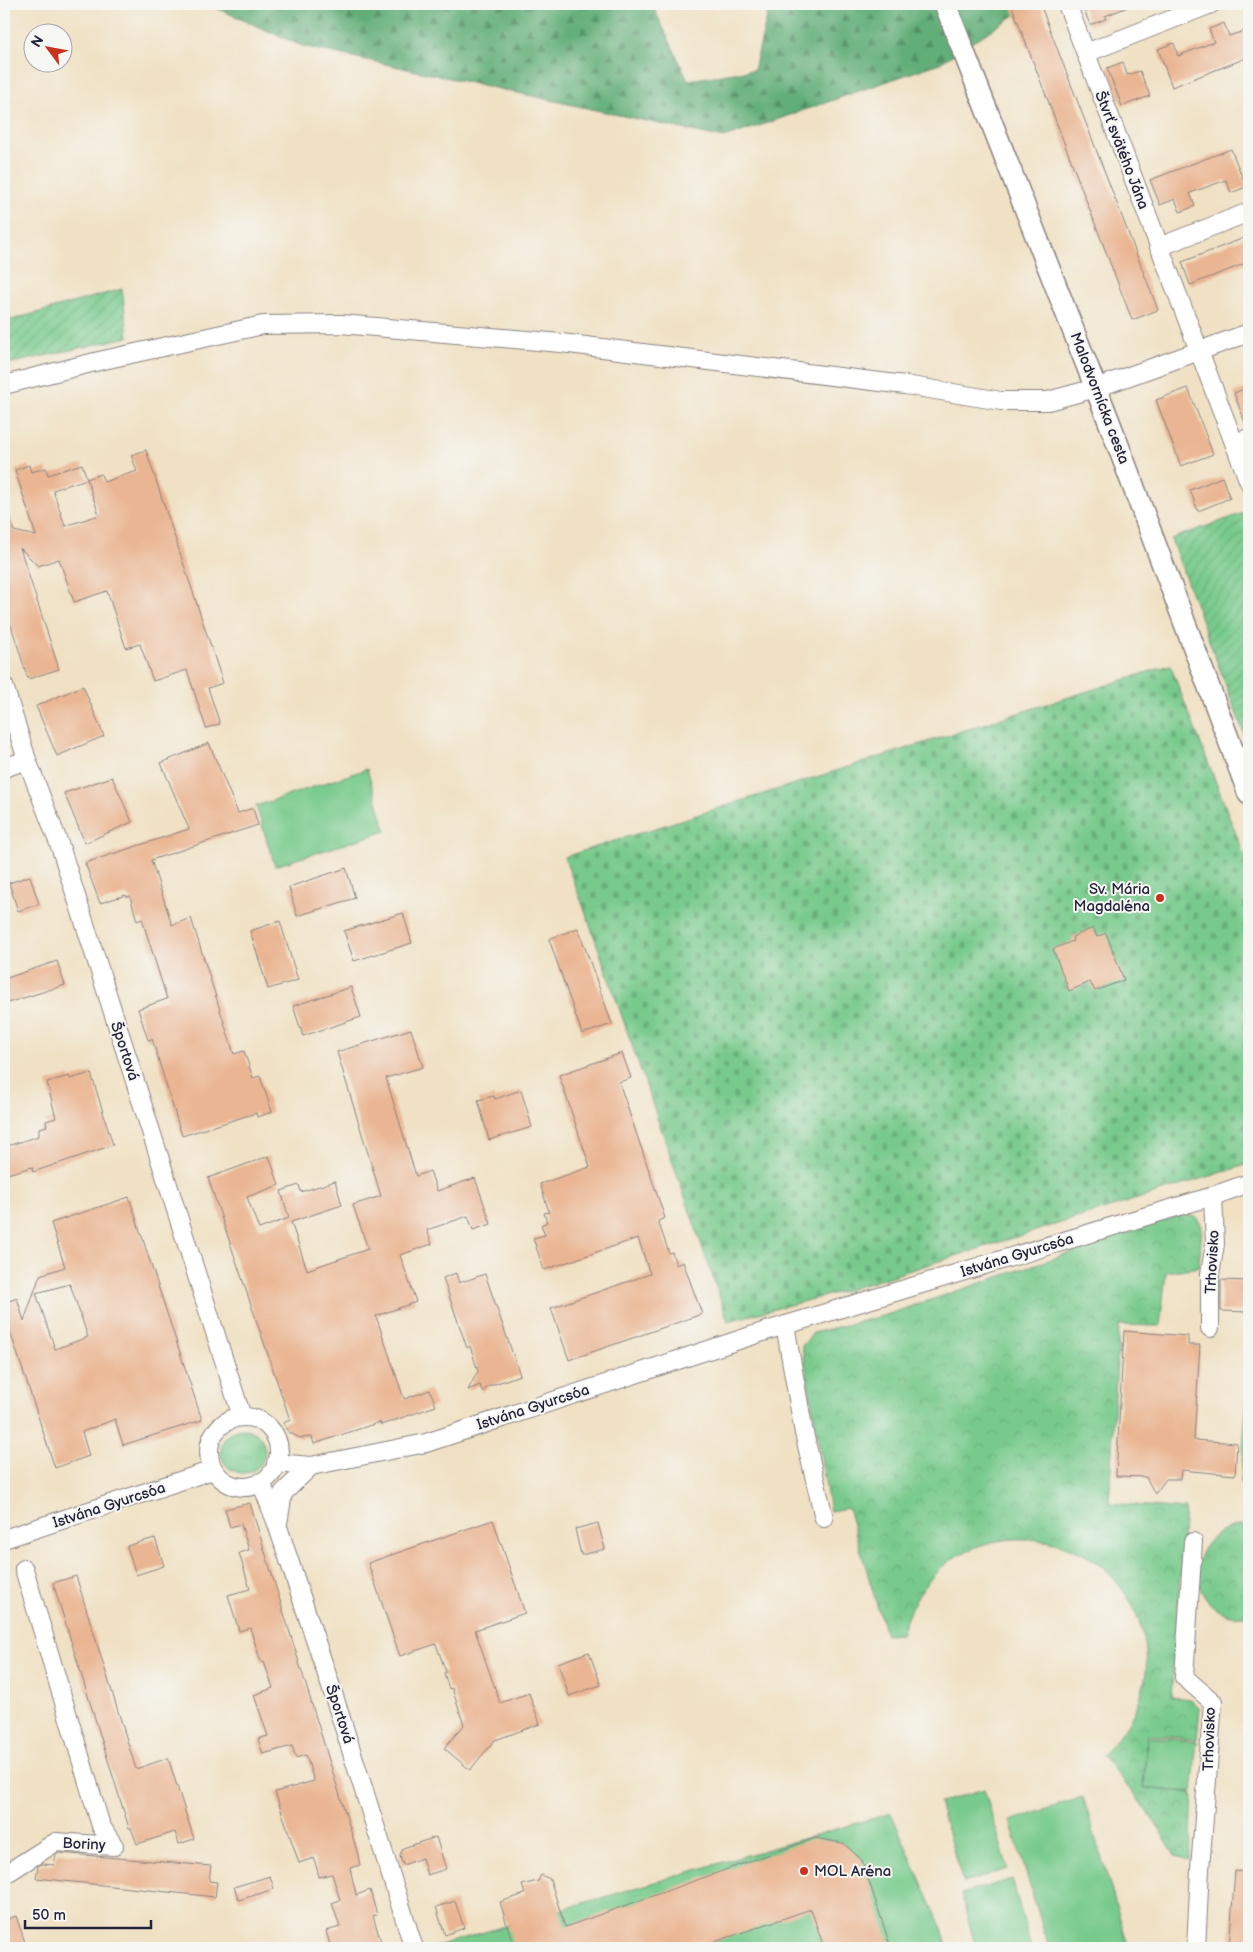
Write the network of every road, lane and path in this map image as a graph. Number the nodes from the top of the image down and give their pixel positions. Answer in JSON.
{"nodes":[{"id":1,"x":945,"y":4,"type":"edge"},
{"id":2,"x":1067,"y":4,"type":"edge"},
{"id":3,"x":1211,"y":4,"type":"edge"},
{"id":4,"x":1086,"y":53,"type":"junction"},
{"id":5,"x":1249,"y":212,"type":"edge"},
{"id":6,"x":1159,"y":247,"type":"junction"},
{"id":7,"x":1249,"y":333,"type":"edge"},
{"id":8,"x":1199,"y":352,"type":"junction"},
{"id":9,"x":4,"y":385,"type":"edge"},
{"id":10,"x":1096,"y":388,"type":"junction"},
{"id":11,"x":1242,"y":441,"type":"edge"},
{"id":12,"x":1249,"y":482,"type":"edge"},
{"id":13,"x":4,"y":686,"type":"edge"},
{"id":14,"x":27,"y":760,"type":"junction"},
{"id":15,"x":4,"y":768,"type":"edge"},
{"id":16,"x":1249,"y":794,"type":"edge"},
{"id":17,"x":1249,"y":1183,"type":"edge"},
{"id":18,"x":1213,"y":1196,"type":"junction"},
{"id":19,"x":785,"y":1325,"type":"junction"},
{"id":20,"x":1210,"y":1328,"type":"dead end"},
{"id":21,"x":242,"y":1417,"type":"junction"},
{"id":22,"x":276,"y":1463,"type":"junction"},
{"id":23,"x":311,"y":1466,"type":"junction"},
{"id":24,"x":214,"y":1470,"type":"junction"},
{"id":25,"x":261,"y":1482,"type":"junction"},
{"id":26,"x":824,"y":1518,"type":"dead end"},
{"id":27,"x":277,"y":1524,"type":"junction"},
{"id":28,"x":4,"y":1539,"type":"edge"},
{"id":29,"x":1193,"y":1542,"type":"dead end"},
{"id":30,"x":24,"y":1570,"type":"dead end"},
{"id":31,"x":4,"y":1875,"type":"edge"},
{"id":32,"x":414,"y":1948,"type":"edge"},
{"id":33,"x":1196,"y":1948,"type":"edge"}],
"edges":[{"from":1,"to":10,"type":"street","name":"Malodvornícka cesta"},
{"from":2,"to":4,"type":"street","name":"Štvrť svätého Jána"},
{"from":3,"to":4,"type":"street"},
{"from":4,"to":6,"type":"street","name":"Štvrť svätého Jána"},
{"from":5,"to":6,"type":"street"},
{"from":6,"to":8,"type":"street","name":"Štvrť svätého Jána"},
{"from":7,"to":8,"type":"street"},
{"from":8,"to":10,"type":"street"},
{"from":8,"to":11,"type":"street","name":"Štvrť svätého Jána"},
{"from":9,"to":10,"type":"street"},
{"from":10,"to":16,"type":"street","name":"Malodvornícka cesta"},
{"from":11,"to":12,"type":"street","name":"Štvrť svätého Jána"},
{"from":13,"to":14,"type":"street","name":"Športová"},
{"from":14,"to":15,"type":"street"},
{"from":14,"to":21,"type":"street","name":"Športová"},
{"from":17,"to":18,"type":"street","name":"Istvána Gyurcsóa"},
{"from":18,"to":19,"type":"street","name":"Istvána Gyurcsóa"},
{"from":18,"to":20,"type":"street","name":"Trhovisko"},
{"from":19,"to":23,"type":"street","name":"Istvána Gyurcsóa"},
{"from":19,"to":26,"type":"street"},
{"from":21,"to":22,"type":"street"},
{"from":21,"to":24,"type":"street"},
{"from":22,"to":23,"type":"street","name":"Istvána Gyurcsóa"},
{"from":22,"to":25,"type":"street"},
{"from":23,"to":27,"type":"street"},
{"from":24,"to":25,"type":"street"},
{"from":24,"to":28,"type":"street","name":"Istvána Gyurcsóa"},
{"from":25,"to":27,"type":"street","name":"Športová"},
{"from":27,"to":32,"type":"street","name":"Športová"},
{"from":29,"to":33,"type":"street","name":"Trhovisko"},
{"from":30,"to":31,"type":"street","name":"Boriny"}]}
